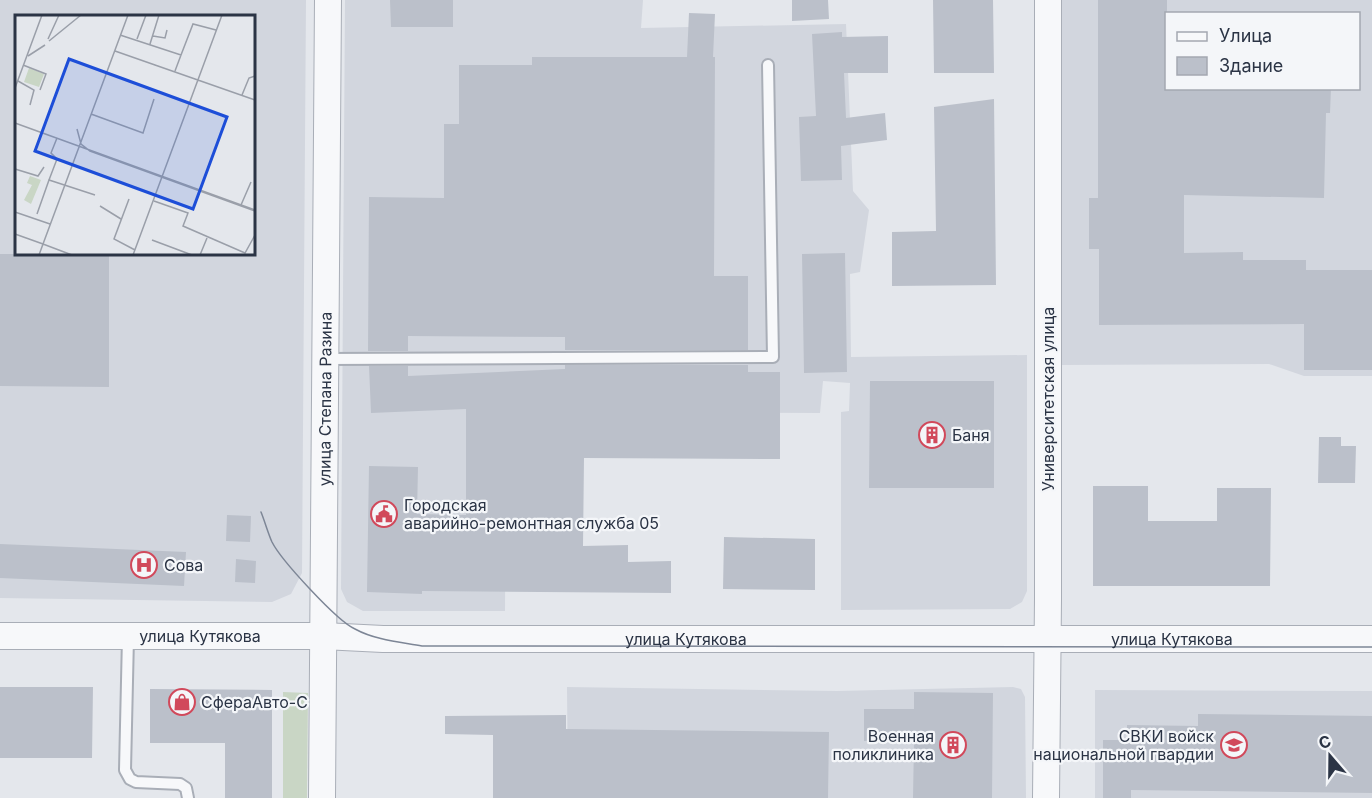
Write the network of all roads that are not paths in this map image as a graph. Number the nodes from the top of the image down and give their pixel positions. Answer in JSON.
{"nodes":[{"id":1,"x":328,"y":0,"type":"edge"},
{"id":2,"x":1048,"y":0,"type":"edge"},
{"id":3,"x":768,"y":65,"type":"dead end"},
{"id":4,"x":325,"y":360,"type":"junction"},
{"id":5,"x":0,"y":636,"type":"edge"},
{"id":6,"x":323,"y":636,"type":"junction"},
{"id":7,"x":128,"y":637,"type":"junction"},
{"id":8,"x":1048,"y":639,"type":"junction"},
{"id":9,"x":1372,"y":639,"type":"edge"},
{"id":10,"x":188,"y":798,"type":"edge"},
{"id":11,"x":322,"y":798,"type":"edge"},
{"id":12,"x":1046,"y":798,"type":"edge"}],
"edges":[{"from":1,"to":4,"type":"street","name":"улица Степана Разина"},
{"from":2,"to":8,"type":"street","name":"Университетская улица"},
{"from":3,"to":4,"type":"lane"},
{"from":4,"to":6,"type":"street","name":"улица Степана Разина"},
{"from":5,"to":7,"type":"street","name":"улица Кутякова"},
{"from":6,"to":7,"type":"street","name":"улица Кутякова"},
{"from":6,"to":8,"type":"street","name":"улица Кутякова"},
{"from":6,"to":11,"type":"street","name":"улица Степана Разина"},
{"from":7,"to":10,"type":"lane"},
{"from":8,"to":9,"type":"street","name":"улица Кутякова"},
{"from":8,"to":12,"type":"street","name":"Университетская улица"}]}
